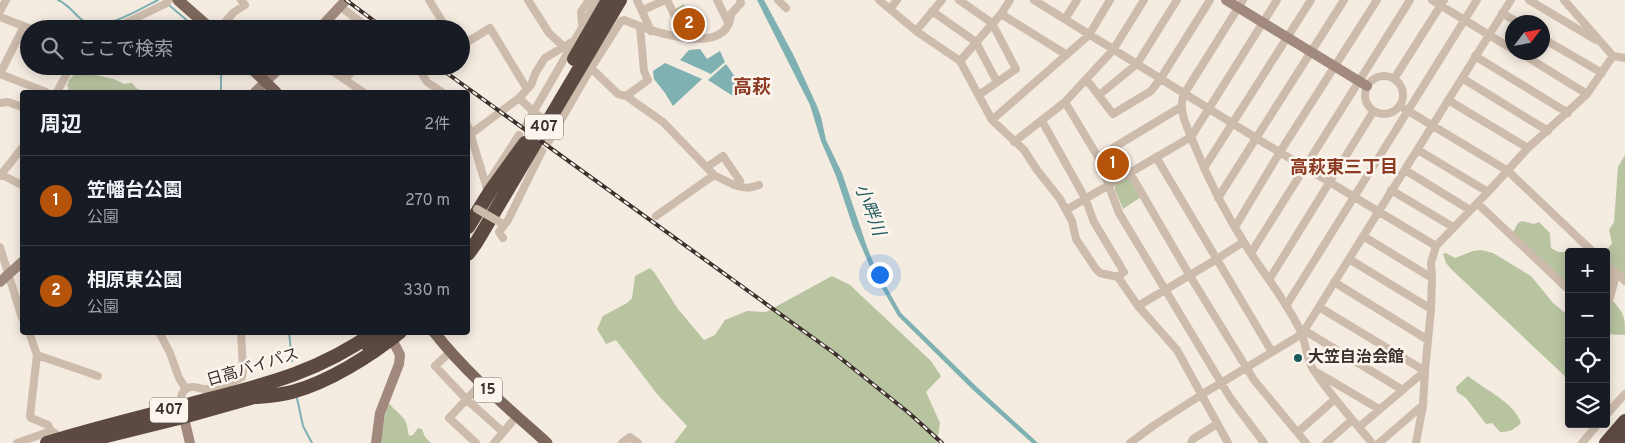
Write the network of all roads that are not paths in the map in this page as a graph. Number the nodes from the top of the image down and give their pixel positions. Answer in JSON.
{"nodes":[{"id":1,"x":6,"y":0,"type":"edge"},
{"id":2,"x":178,"y":0,"type":"edge"},
{"id":3,"x":241,"y":0,"type":"edge"},
{"id":4,"x":429,"y":0,"type":"edge"},
{"id":5,"x":528,"y":0,"type":"edge"},
{"id":6,"x":589,"y":0,"type":"edge"},
{"id":7,"x":598,"y":0,"type":"edge"},
{"id":8,"x":608,"y":0,"type":"edge"},
{"id":9,"x":620,"y":0,"type":"edge"},
{"id":10,"x":637,"y":0,"type":"edge"},
{"id":11,"x":666,"y":0,"type":"edge"},
{"id":12,"x":717,"y":0,"type":"edge"},
{"id":13,"x":740,"y":0,"type":"edge"},
{"id":14,"x":778,"y":0,"type":"edge"},
{"id":15,"x":879,"y":0,"type":"edge"},
{"id":16,"x":898,"y":0,"type":"edge"},
{"id":17,"x":942,"y":0,"type":"edge"},
{"id":18,"x":959,"y":0,"type":"edge"},
{"id":19,"x":1010,"y":0,"type":"edge"},
{"id":20,"x":1077,"y":0,"type":"edge"},
{"id":21,"x":1110,"y":0,"type":"edge"},
{"id":22,"x":1144,"y":0,"type":"edge"},
{"id":23,"x":1176,"y":0,"type":"edge"},
{"id":24,"x":1210,"y":0,"type":"edge"},
{"id":25,"x":1226,"y":0,"type":"edge"},
{"id":26,"x":1277,"y":0,"type":"edge"},
{"id":27,"x":1310,"y":0,"type":"edge"},
{"id":28,"x":1343,"y":0,"type":"edge"},
{"id":29,"x":1377,"y":0,"type":"edge"},
{"id":30,"x":1410,"y":0,"type":"edge"},
{"id":31,"x":1432,"y":0,"type":"edge"},
{"id":32,"x":1477,"y":0,"type":"edge"},
{"id":33,"x":1511,"y":0,"type":"edge"},
{"id":34,"x":1529,"y":0,"type":"edge"},
{"id":35,"x":1564,"y":0,"type":"edge"},
{"id":36,"x":1039,"y":1,"type":"edge"},
{"id":37,"x":167,"y":2,"type":"edge"},
{"id":38,"x":1442,"y":2,"type":"edge"},
{"id":39,"x":343,"y":3,"type":"edge"},
{"id":40,"x":1240,"y":4,"type":"edge"},
{"id":41,"x":786,"y":8,"type":"dead end"},
{"id":42,"x":890,"y":9,"type":"junction"},
{"id":43,"x":643,"y":10,"type":"junction"},
{"id":44,"x":0,"y":11,"type":"edge"},
{"id":45,"x":932,"y":11,"type":"junction"},
{"id":46,"x":1502,"y":13,"type":"junction"},
{"id":47,"x":1001,"y":14,"type":"junction"},
{"id":48,"x":1505,"y":15,"type":"edge"},
{"id":49,"x":0,"y":17,"type":"edge"},
{"id":50,"x":131,"y":20,"type":"edge"},
{"id":51,"x":201,"y":20,"type":"edge"},
{"id":52,"x":227,"y":20,"type":"edge"},
{"id":53,"x":327,"y":20,"type":"edge"},
{"id":54,"x":361,"y":20,"type":"edge"},
{"id":55,"x":441,"y":20,"type":"edge"},
{"id":56,"x":1065,"y":20,"type":"junction"},
{"id":57,"x":1465,"y":20,"type":"junction"},
{"id":58,"x":728,"y":22,"type":"junction"},
{"id":59,"x":1263,"y":22,"type":"junction"},
{"id":60,"x":992,"y":23,"type":"junction"},
{"id":61,"x":20,"y":24,"type":"edge"},
{"id":62,"x":582,"y":24,"type":"junction"},
{"id":63,"x":640,"y":27,"type":"junction"},
{"id":64,"x":651,"y":30,"type":"junction"},
{"id":65,"x":916,"y":31,"type":"junction"},
{"id":66,"x":1089,"y":34,"type":"junction"},
{"id":67,"x":1489,"y":34,"type":"junction"},
{"id":68,"x":1287,"y":37,"type":"junction"},
{"id":69,"x":686,"y":38,"type":"junction"},
{"id":70,"x":20,"y":39,"type":"edge"},
{"id":71,"x":470,"y":40,"type":"edge"},
{"id":72,"x":572,"y":42,"type":"junction"},
{"id":73,"x":976,"y":42,"type":"junction"},
{"id":74,"x":1550,"y":43,"type":"edge"},
{"id":75,"x":1601,"y":43,"type":"junction"},
{"id":76,"x":1505,"y":44,"type":"edge"},
{"id":77,"x":563,"y":46,"type":"junction"},
{"id":78,"x":1113,"y":50,"type":"junction"},
{"id":79,"x":1312,"y":52,"type":"junction"},
{"id":80,"x":1067,"y":55,"type":"junction"},
{"id":81,"x":1475,"y":56,"type":"junction"},
{"id":82,"x":1613,"y":56,"type":"junction"},
{"id":83,"x":1625,"y":58,"type":"edge"},
{"id":84,"x":1532,"y":60,"type":"edge"},
{"id":85,"x":960,"y":61,"type":"junction"},
{"id":86,"x":1137,"y":64,"type":"junction"},
{"id":87,"x":1335,"y":66,"type":"junction"},
{"id":88,"x":591,"y":68,"type":"junction"},
{"id":89,"x":1602,"y":73,"type":"junction"},
{"id":90,"x":0,"y":74,"type":"edge"},
{"id":91,"x":66,"y":75,"type":"edge"},
{"id":92,"x":258,"y":75,"type":"edge"},
{"id":93,"x":274,"y":75,"type":"edge"},
{"id":94,"x":339,"y":75,"type":"edge"},
{"id":95,"x":349,"y":75,"type":"edge"},
{"id":96,"x":423,"y":75,"type":"edge"},
{"id":97,"x":1161,"y":78,"type":"junction"},
{"id":98,"x":1462,"y":78,"type":"junction"},
{"id":99,"x":345,"y":79,"type":"junction"},
{"id":100,"x":1086,"y":79,"type":"junction"},
{"id":101,"x":1394,"y":79,"type":"junction"},
{"id":102,"x":997,"y":82,"type":"junction"},
{"id":103,"x":266,"y":83,"type":"junction"},
{"id":104,"x":1363,"y":83,"type":"junction"},
{"id":105,"x":527,"y":89,"type":"junction"},
{"id":106,"x":41,"y":90,"type":"edge"},
{"id":107,"x":58,"y":90,"type":"edge"},
{"id":108,"x":257,"y":90,"type":"edge"},
{"id":109,"x":274,"y":90,"type":"edge"},
{"id":110,"x":360,"y":90,"type":"edge"},
{"id":111,"x":438,"y":90,"type":"edge"},
{"id":112,"x":1184,"y":94,"type":"junction"},
{"id":113,"x":1587,"y":94,"type":"junction"},
{"id":114,"x":979,"y":95,"type":"junction"},
{"id":115,"x":1099,"y":95,"type":"junction"},
{"id":116,"x":626,"y":96,"type":"junction"},
{"id":117,"x":519,"y":98,"type":"junction"},
{"id":118,"x":1448,"y":100,"type":"junction"},
{"id":119,"x":1065,"y":102,"type":"junction"},
{"id":120,"x":0,"y":103,"type":"edge"},
{"id":121,"x":20,"y":106,"type":"edge"},
{"id":122,"x":1400,"y":106,"type":"junction"},
{"id":123,"x":1181,"y":107,"type":"junction"},
{"id":124,"x":1208,"y":108,"type":"junction"},
{"id":125,"x":1408,"y":110,"type":"junction"},
{"id":126,"x":1373,"y":112,"type":"junction"},
{"id":127,"x":535,"y":113,"type":"junction"},
{"id":128,"x":1568,"y":113,"type":"junction"},
{"id":129,"x":992,"y":120,"type":"junction"},
{"id":130,"x":1042,"y":121,"type":"junction"},
{"id":131,"x":1232,"y":123,"type":"junction"},
{"id":132,"x":526,"y":125,"type":"dead end"},
{"id":133,"x":557,"y":125,"type":"junction"},
{"id":134,"x":1432,"y":125,"type":"junction"},
{"id":135,"x":470,"y":131,"type":"edge"},
{"id":136,"x":1548,"y":131,"type":"junction"},
{"id":137,"x":470,"y":135,"type":"edge"},
{"id":138,"x":1191,"y":136,"type":"junction"},
{"id":139,"x":1256,"y":138,"type":"junction"},
{"id":140,"x":549,"y":141,"type":"dead end"},
{"id":141,"x":1014,"y":142,"type":"junction"},
{"id":142,"x":529,"y":146,"type":"junction"},
{"id":143,"x":1528,"y":148,"type":"junction"},
{"id":144,"x":1418,"y":150,"type":"junction"},
{"id":145,"x":20,"y":152,"type":"edge"},
{"id":146,"x":1280,"y":152,"type":"junction"},
{"id":147,"x":1098,"y":157,"type":"junction"},
{"id":148,"x":1156,"y":157,"type":"junction"},
{"id":149,"x":1304,"y":166,"type":"junction"},
{"id":150,"x":707,"y":168,"type":"junction"},
{"id":151,"x":1204,"y":168,"type":"junction"},
{"id":152,"x":1405,"y":170,"type":"junction"},
{"id":153,"x":1508,"y":171,"type":"junction"},
{"id":154,"x":1130,"y":173,"type":"junction"},
{"id":155,"x":714,"y":175,"type":"junction"},
{"id":156,"x":1,"y":176,"type":"edge"},
{"id":157,"x":1329,"y":181,"type":"junction"},
{"id":158,"x":485,"y":182,"type":"dead end"},
{"id":159,"x":20,"y":184,"type":"edge"},
{"id":160,"x":734,"y":185,"type":"junction"},
{"id":161,"x":759,"y":185,"type":"dead end"},
{"id":162,"x":1108,"y":185,"type":"junction"},
{"id":163,"x":1391,"y":190,"type":"junction"},
{"id":164,"x":1488,"y":192,"type":"junction"},
{"id":165,"x":1354,"y":196,"type":"junction"},
{"id":166,"x":1086,"y":198,"type":"junction"},
{"id":167,"x":1218,"y":198,"type":"junction"},
{"id":168,"x":1477,"y":203,"type":"junction"},
{"id":169,"x":1066,"y":210,"type":"junction"},
{"id":170,"x":1470,"y":210,"type":"junction"},
{"id":171,"x":1378,"y":212,"type":"junction"},
{"id":172,"x":656,"y":216,"type":"dead end"},
{"id":173,"x":470,"y":224,"type":"edge"},
{"id":174,"x":503,"y":224,"type":"junction"},
{"id":175,"x":1235,"y":227,"type":"junction"},
{"id":176,"x":1453,"y":227,"type":"junction"},
{"id":177,"x":1363,"y":236,"type":"junction"},
{"id":178,"x":470,"y":238,"type":"edge"},
{"id":179,"x":503,"y":238,"type":"dead end"},
{"id":180,"x":1244,"y":242,"type":"junction"},
{"id":181,"x":1436,"y":246,"type":"junction"},
{"id":182,"x":0,"y":247,"type":"edge"},
{"id":183,"x":1589,"y":248,"type":"edge"},
{"id":184,"x":470,"y":251,"type":"edge"},
{"id":185,"x":1250,"y":253,"type":"junction"},
{"id":186,"x":1217,"y":259,"type":"junction"},
{"id":187,"x":1349,"y":259,"type":"junction"},
{"id":188,"x":470,"y":261,"type":"edge"},
{"id":189,"x":20,"y":264,"type":"edge"},
{"id":190,"x":1610,"y":268,"type":"edge"},
{"id":191,"x":1614,"y":271,"type":"junction"},
{"id":192,"x":1190,"y":276,"type":"junction"},
{"id":193,"x":1118,"y":277,"type":"junction"},
{"id":194,"x":4,"y":278,"type":"edge"},
{"id":195,"x":1432,"y":278,"type":"junction"},
{"id":196,"x":1269,"y":280,"type":"junction"},
{"id":197,"x":1625,"y":281,"type":"edge"},
{"id":198,"x":1334,"y":282,"type":"junction"},
{"id":199,"x":1565,"y":286,"type":"edge"},
{"id":200,"x":1165,"y":290,"type":"junction"},
{"id":201,"x":1610,"y":296,"type":"edge"},
{"id":202,"x":1138,"y":306,"type":"junction"},
{"id":203,"x":1286,"y":306,"type":"junction"},
{"id":204,"x":1319,"y":307,"type":"junction"},
{"id":205,"x":1431,"y":309,"type":"junction"},
{"id":206,"x":20,"y":314,"type":"edge"},
{"id":207,"x":1302,"y":334,"type":"junction"},
{"id":208,"x":30,"y":335,"type":"edge"},
{"id":209,"x":161,"y":335,"type":"edge"},
{"id":210,"x":241,"y":335,"type":"edge"},
{"id":211,"x":357,"y":335,"type":"edge"},
{"id":212,"x":371,"y":335,"type":"edge"},
{"id":213,"x":394,"y":335,"type":"edge"},
{"id":214,"x":436,"y":335,"type":"edge"},
{"id":215,"x":1428,"y":340,"type":"junction"},
{"id":216,"x":450,"y":352,"type":"junction"},
{"id":217,"x":1272,"y":352,"type":"junction"},
{"id":218,"x":38,"y":356,"type":"junction"},
{"id":219,"x":1246,"y":367,"type":"junction"},
{"id":220,"x":1316,"y":371,"type":"junction"},
{"id":221,"x":1425,"y":371,"type":"junction"},
{"id":222,"x":98,"y":376,"type":"dead end"},
{"id":223,"x":296,"y":379,"type":"junction"},
{"id":224,"x":1221,"y":383,"type":"junction"},
{"id":225,"x":481,"y":384,"type":"junction"},
{"id":226,"x":186,"y":389,"type":"junction"},
{"id":227,"x":1401,"y":390,"type":"junction"},
{"id":228,"x":1625,"y":394,"type":"edge"},
{"id":229,"x":1201,"y":395,"type":"junction"},
{"id":230,"x":466,"y":399,"type":"junction"},
{"id":231,"x":1335,"y":400,"type":"junction"},
{"id":232,"x":1423,"y":405,"type":"junction"},
{"id":233,"x":1379,"y":409,"type":"junction"},
{"id":234,"x":1610,"y":411,"type":"edge"},
{"id":235,"x":182,"y":412,"type":"junction"},
{"id":236,"x":517,"y":416,"type":"junction"},
{"id":237,"x":1352,"y":420,"type":"junction"},
{"id":238,"x":1625,"y":421,"type":"edge"},
{"id":239,"x":1218,"y":424,"type":"junction"},
{"id":240,"x":1359,"y":427,"type":"junction"},
{"id":241,"x":1595,"y":428,"type":"edge"},
{"id":242,"x":503,"y":432,"type":"junction"},
{"id":243,"x":1298,"y":432,"type":"junction"},
{"id":244,"x":1625,"y":437,"type":"edge"},
{"id":245,"x":53,"y":438,"type":"edge"},
{"id":246,"x":113,"y":438,"type":"edge"},
{"id":247,"x":541,"y":441,"type":"edge"},
{"id":248,"x":17,"y":443,"type":"edge"},
{"id":249,"x":78,"y":443,"type":"edge"},
{"id":250,"x":190,"y":443,"type":"edge"},
{"id":251,"x":376,"y":443,"type":"edge"},
{"id":252,"x":476,"y":443,"type":"edge"},
{"id":253,"x":494,"y":443,"type":"edge"},
{"id":254,"x":622,"y":443,"type":"edge"},
{"id":255,"x":638,"y":443,"type":"edge"},
{"id":256,"x":1130,"y":443,"type":"edge"},
{"id":257,"x":1191,"y":443,"type":"edge"},
{"id":258,"x":1228,"y":443,"type":"edge"},
{"id":259,"x":1264,"y":443,"type":"edge"},
{"id":260,"x":1306,"y":443,"type":"edge"},
{"id":261,"x":1326,"y":443,"type":"edge"},
{"id":262,"x":1372,"y":443,"type":"edge"},
{"id":263,"x":1379,"y":443,"type":"edge"},
{"id":264,"x":1416,"y":443,"type":"edge"},
{"id":265,"x":1582,"y":443,"type":"edge"},
{"id":266,"x":1606,"y":443,"type":"edge"},
{"id":267,"x":1621,"y":443,"type":"edge"}],
"edges":[{"from":1,"to":44,"type":"street"},
{"from":2,"to":51,"type":"main road"},
{"from":3,"to":52,"type":"street"},
{"from":4,"to":55,"type":"street"},
{"from":5,"to":77,"type":"street"},
{"from":6,"to":62,"type":"street"},
{"from":7,"to":62,"type":"street"},
{"from":8,"to":142,"type":"highway","number":"407"},
{"from":9,"to":142,"type":"highway","number":"407"},
{"from":10,"to":43,"type":"street"},
{"from":11,"to":43,"type":"street"},
{"from":11,"to":69,"type":"street"},
{"from":12,"to":58,"type":"street"},
{"from":13,"to":58,"type":"street"},
{"from":14,"to":41,"type":"street"},
{"from":15,"to":42,"type":"street"},
{"from":16,"to":42,"type":"street"},
{"from":17,"to":45,"type":"street"},
{"from":18,"to":60,"type":"street"},
{"from":19,"to":47,"type":"street"},
{"from":20,"to":56,"type":"street"},
{"from":21,"to":66,"type":"street"},
{"from":22,"to":78,"type":"street"},
{"from":23,"to":86,"type":"street"},
{"from":24,"to":97,"type":"street"},
{"from":25,"to":40,"type":"street"},
{"from":26,"to":59,"type":"street"},
{"from":27,"to":68,"type":"street"},
{"from":28,"to":79,"type":"street"},
{"from":29,"to":87,"type":"street"},
{"from":30,"to":104,"type":"street"},
{"from":31,"to":38,"type":"street"},
{"from":32,"to":57,"type":"street"},
{"from":33,"to":46,"type":"street"},
{"from":34,"to":75,"type":"street"},
{"from":35,"to":75,"type":"street"},
{"from":36,"to":56,"type":"street"},
{"from":37,"to":50,"type":"street"},
{"from":38,"to":57,"type":"street"},
{"from":38,"to":101,"type":"street"},
{"from":39,"to":53,"type":"street"},
{"from":39,"to":54,"type":"street"},
{"from":40,"to":59,"type":"street"},
{"from":40,"to":112,"type":"street"},
{"from":42,"to":65,"type":"street"},
{"from":43,"to":64,"type":"street"},
{"from":45,"to":65,"type":"street"},
{"from":45,"to":73,"type":"street"},
{"from":46,"to":48,"type":"street"},
{"from":46,"to":67,"type":"street"},
{"from":47,"to":60,"type":"street"},
{"from":47,"to":80,"type":"street"},
{"from":49,"to":61,"type":"street"},
{"from":56,"to":66,"type":"street"},
{"from":57,"to":67,"type":"street"},
{"from":57,"to":125,"type":"street"},
{"from":58,"to":69,"type":"street"},
{"from":59,"to":68,"type":"street"},
{"from":59,"to":124,"type":"street"},
{"from":60,"to":73,"type":"street"},
{"from":60,"to":102,"type":"street"},
{"from":62,"to":72,"type":"street"},
{"from":63,"to":64,"type":"street"},
{"from":63,"to":88,"type":"street"},
{"from":63,"to":116,"type":"street"},
{"from":64,"to":69,"type":"street"},
{"from":65,"to":85,"type":"street"},
{"from":66,"to":78,"type":"street"},
{"from":66,"to":80,"type":"street"},
{"from":67,"to":76,"type":"street"},
{"from":67,"to":81,"type":"street"},
{"from":68,"to":79,"type":"street"},
{"from":68,"to":131,"type":"street"},
{"from":70,"to":90,"type":"street"},
{"from":71,"to":105,"type":"street"},
{"from":72,"to":77,"type":"street"},
{"from":72,"to":127,"type":"street"},
{"from":73,"to":85,"type":"street"},
{"from":73,"to":102,"type":"street"},
{"from":74,"to":89,"type":"street"},
{"from":75,"to":82,"type":"street"},
{"from":77,"to":105,"type":"street"},
{"from":78,"to":86,"type":"street"},
{"from":78,"to":100,"type":"street"},
{"from":79,"to":87,"type":"street"},
{"from":79,"to":139,"type":"street"},
{"from":80,"to":129,"type":"street"},
{"from":81,"to":98,"type":"street"},
{"from":81,"to":128,"type":"street"},
{"from":82,"to":83,"type":"street"},
{"from":82,"to":89,"type":"street"},
{"from":84,"to":113,"type":"street"},
{"from":85,"to":114,"type":"street"},
{"from":86,"to":97,"type":"street"},
{"from":86,"to":115,"type":"street"},
{"from":87,"to":104,"type":"street"},
{"from":87,"to":146,"type":"street"},
{"from":88,"to":116,"type":"street"},
{"from":88,"to":133,"type":"street"},
{"from":89,"to":113,"type":"street"},
{"from":90,"to":106,"type":"street"},
{"from":91,"to":107,"type":"street"},
{"from":92,"to":103,"type":"main road"},
{"from":93,"to":103,"type":"street"},
{"from":94,"to":99,"type":"street"},
{"from":95,"to":99,"type":"street"},
{"from":96,"to":111,"type":"street"},
{"from":97,"to":112,"type":"street"},
{"from":97,"to":115,"type":"street"},
{"from":98,"to":118,"type":"street"},
{"from":98,"to":136,"type":"street"},
{"from":99,"to":110,"type":"street"},
{"from":100,"to":115,"type":"street"},
{"from":100,"to":119,"type":"street"},
{"from":101,"to":104,"type":"street"},
{"from":101,"to":122,"type":"street"},
{"from":102,"to":114,"type":"street"},
{"from":103,"to":108,"type":"street"},
{"from":103,"to":109,"type":"main road"},
{"from":104,"to":126,"type":"street"},
{"from":104,"to":149,"type":"street"},
{"from":105,"to":117,"type":"street"},
{"from":112,"to":123,"type":"street"},
{"from":112,"to":124,"type":"street"},
{"from":113,"to":128,"type":"street"},
{"from":114,"to":129,"type":"street"},
{"from":116,"to":150,"type":"street"},
{"from":117,"to":127,"type":"street"},
{"from":117,"to":135,"type":"street"},
{"from":118,"to":134,"type":"street"},
{"from":118,"to":143,"type":"street"},
{"from":119,"to":130,"type":"street"},
{"from":119,"to":147,"type":"street"},
{"from":120,"to":121,"type":"street"},
{"from":122,"to":125,"type":"street"},
{"from":122,"to":126,"type":"street"},
{"from":123,"to":138,"type":"street"},
{"from":123,"to":147,"type":"street"},
{"from":124,"to":131,"type":"street"},
{"from":124,"to":138,"type":"street"},
{"from":125,"to":134,"type":"street"},
{"from":125,"to":165,"type":"street"},
{"from":126,"to":157,"type":"street"},
{"from":127,"to":132,"type":"street"},
{"from":127,"to":133,"type":"street","bridge":true},
{"from":128,"to":136,"type":"street"},
{"from":129,"to":141,"type":"street"},
{"from":130,"to":141,"type":"street"},
{"from":130,"to":166,"type":"street"},
{"from":131,"to":139,"type":"street"},
{"from":131,"to":151,"type":"street"},
{"from":133,"to":140,"type":"street"},
{"from":134,"to":144,"type":"street"},
{"from":134,"to":153,"type":"street"},
{"from":136,"to":143,"type":"street"},
{"from":137,"to":158,"type":"street"},
{"from":138,"to":148,"type":"street"},
{"from":138,"to":151,"type":"street"},
{"from":139,"to":146,"type":"street"},
{"from":139,"to":167,"type":"street"},
{"from":141,"to":169,"type":"street"},
{"from":142,"to":173,"type":"highway","number":"407"},
{"from":142,"to":174,"type":"street"},
{"from":142,"to":174,"type":"street","bridge":true},
{"from":142,"to":178,"type":"highway","number":"407"},
{"from":142,"to":184,"type":"highway","number":"407"},
{"from":142,"to":188,"type":"highway","number":"407"},
{"from":143,"to":153,"type":"street"},
{"from":144,"to":152,"type":"street"},
{"from":144,"to":164,"type":"street"},
{"from":145,"to":156,"type":"street"},
{"from":146,"to":149,"type":"street"},
{"from":146,"to":175,"type":"street"},
{"from":147,"to":162,"type":"street"},
{"from":148,"to":154,"type":"street"},
{"from":148,"to":186,"type":"street"},
{"from":149,"to":157,"type":"street"},
{"from":149,"to":185,"type":"street"},
{"from":150,"to":155,"type":"street"},
{"from":150,"to":160,"type":"street"},
{"from":151,"to":167,"type":"street"},
{"from":152,"to":163,"type":"street"},
{"from":152,"to":170,"type":"street"},
{"from":153,"to":164,"type":"street"},
{"from":153,"to":183,"type":"street"},
{"from":154,"to":162,"type":"street"},
{"from":154,"to":192,"type":"street"},
{"from":155,"to":160,"type":"street"},
{"from":155,"to":172,"type":"street"},
{"from":156,"to":159,"type":"street"},
{"from":157,"to":165,"type":"street"},
{"from":157,"to":196,"type":"street"},
{"from":160,"to":161,"type":"street"},
{"from":162,"to":166,"type":"street"},
{"from":162,"to":200,"type":"street"},
{"from":163,"to":171,"type":"street"},
{"from":163,"to":176,"type":"street"},
{"from":164,"to":168,"type":"street"},
{"from":165,"to":171,"type":"street"},
{"from":165,"to":203,"type":"street"},
{"from":166,"to":169,"type":"street"},
{"from":166,"to":193,"type":"street"},
{"from":167,"to":175,"type":"street"},
{"from":168,"to":170,"type":"street"},
{"from":168,"to":199,"type":"street"},
{"from":169,"to":193,"type":"street"},
{"from":170,"to":176,"type":"street"},
{"from":171,"to":177,"type":"street"},
{"from":171,"to":181,"type":"street"},
{"from":174,"to":179,"type":"street"},
{"from":175,"to":180,"type":"street"},
{"from":176,"to":181,"type":"street"},
{"from":177,"to":187,"type":"street"},
{"from":177,"to":195,"type":"street"},
{"from":180,"to":185,"type":"street"},
{"from":180,"to":186,"type":"street"},
{"from":181,"to":195,"type":"street"},
{"from":182,"to":194,"type":"street"},
{"from":185,"to":196,"type":"street"},
{"from":186,"to":192,"type":"street"},
{"from":186,"to":217,"type":"street"},
{"from":187,"to":198,"type":"street"},
{"from":187,"to":205,"type":"street"},
{"from":189,"to":194,"type":"street"},
{"from":190,"to":191,"type":"street"},
{"from":191,"to":197,"type":"street"},
{"from":191,"to":201,"type":"street"},
{"from":192,"to":200,"type":"street"},
{"from":192,"to":219,"type":"street"},
{"from":193,"to":202,"type":"street"},
{"from":194,"to":206,"type":"street"},
{"from":195,"to":205,"type":"street"},
{"from":196,"to":203,"type":"street"},
{"from":198,"to":204,"type":"street"},
{"from":198,"to":215,"type":"street"},
{"from":200,"to":202,"type":"street"},
{"from":200,"to":224,"type":"street"},
{"from":202,"to":229,"type":"street"},
{"from":203,"to":207,"type":"street"},
{"from":204,"to":207,"type":"street"},
{"from":204,"to":221,"type":"street"},
{"from":205,"to":215,"type":"street"},
{"from":207,"to":217,"type":"street"},
{"from":207,"to":220,"type":"street"},
{"from":207,"to":227,"type":"street"},
{"from":208,"to":218,"type":"street"},
{"from":209,"to":226,"type":"street"},
{"from":210,"to":226,"type":"street"},
{"from":211,"to":223,"type":"highway","number":"407"},
{"from":212,"to":223,"type":"highway","name":"日高バイパス","number":"407"},
{"from":213,"to":223,"type":"highway","number":"407"},
{"from":213,"to":251,"type":"street"},
{"from":214,"to":216,"type":"main road","number":"15"},
{"from":215,"to":221,"type":"street"},
{"from":216,"to":225,"type":"main road","number":"15"},
{"from":216,"to":230,"type":"street"},
{"from":217,"to":219,"type":"street"},
{"from":218,"to":222,"type":"street"},
{"from":218,"to":245,"type":"street"},
{"from":219,"to":224,"type":"street"},
{"from":219,"to":243,"type":"street"},
{"from":220,"to":231,"type":"street"},
{"from":220,"to":233,"type":"street"},
{"from":221,"to":227,"type":"street"},
{"from":221,"to":232,"type":"street"},
{"from":223,"to":235,"type":"highway","name":"日高バイパス","number":"407"},
{"from":223,"to":235,"type":"highway","name":"日高バイパス","number":"407"},
{"from":224,"to":229,"type":"street"},
{"from":224,"to":259,"type":"street"},
{"from":225,"to":230,"type":"street"},
{"from":225,"to":236,"type":"main road","number":"15"},
{"from":226,"to":235,"type":"street"},
{"from":227,"to":233,"type":"street"},
{"from":228,"to":234,"type":"street"},
{"from":229,"to":239,"type":"street"},
{"from":229,"to":256,"type":"street"},
{"from":230,"to":242,"type":"street"},
{"from":230,"to":252,"type":"street"},
{"from":231,"to":237,"type":"street"},
{"from":231,"to":243,"type":"street"},
{"from":232,"to":263,"type":"street"},
{"from":232,"to":264,"type":"street"},
{"from":233,"to":240,"type":"street"},
{"from":235,"to":245,"type":"highway","name":"日高バイパス","number":"407"},
{"from":235,"to":246,"type":"highway","name":"日高バイパス","number":"407"},
{"from":235,"to":250,"type":"street"},
{"from":236,"to":242,"type":"street"},
{"from":236,"to":247,"type":"main road","number":"15"},
{"from":237,"to":240,"type":"street"},
{"from":237,"to":261,"type":"street"},
{"from":238,"to":266,"type":"highway"},
{"from":239,"to":257,"type":"street"},
{"from":239,"to":258,"type":"street"},
{"from":240,"to":262,"type":"street"},
{"from":241,"to":265,"type":"street"},
{"from":242,"to":253,"type":"street"},
{"from":243,"to":260,"type":"street"},
{"from":244,"to":267,"type":"highway"},
{"from":245,"to":248,"type":"street"},
{"from":246,"to":249,"type":"highway","name":"日高バイパス","number":"407"},
{"from":254,"to":255,"type":"street"}]}
